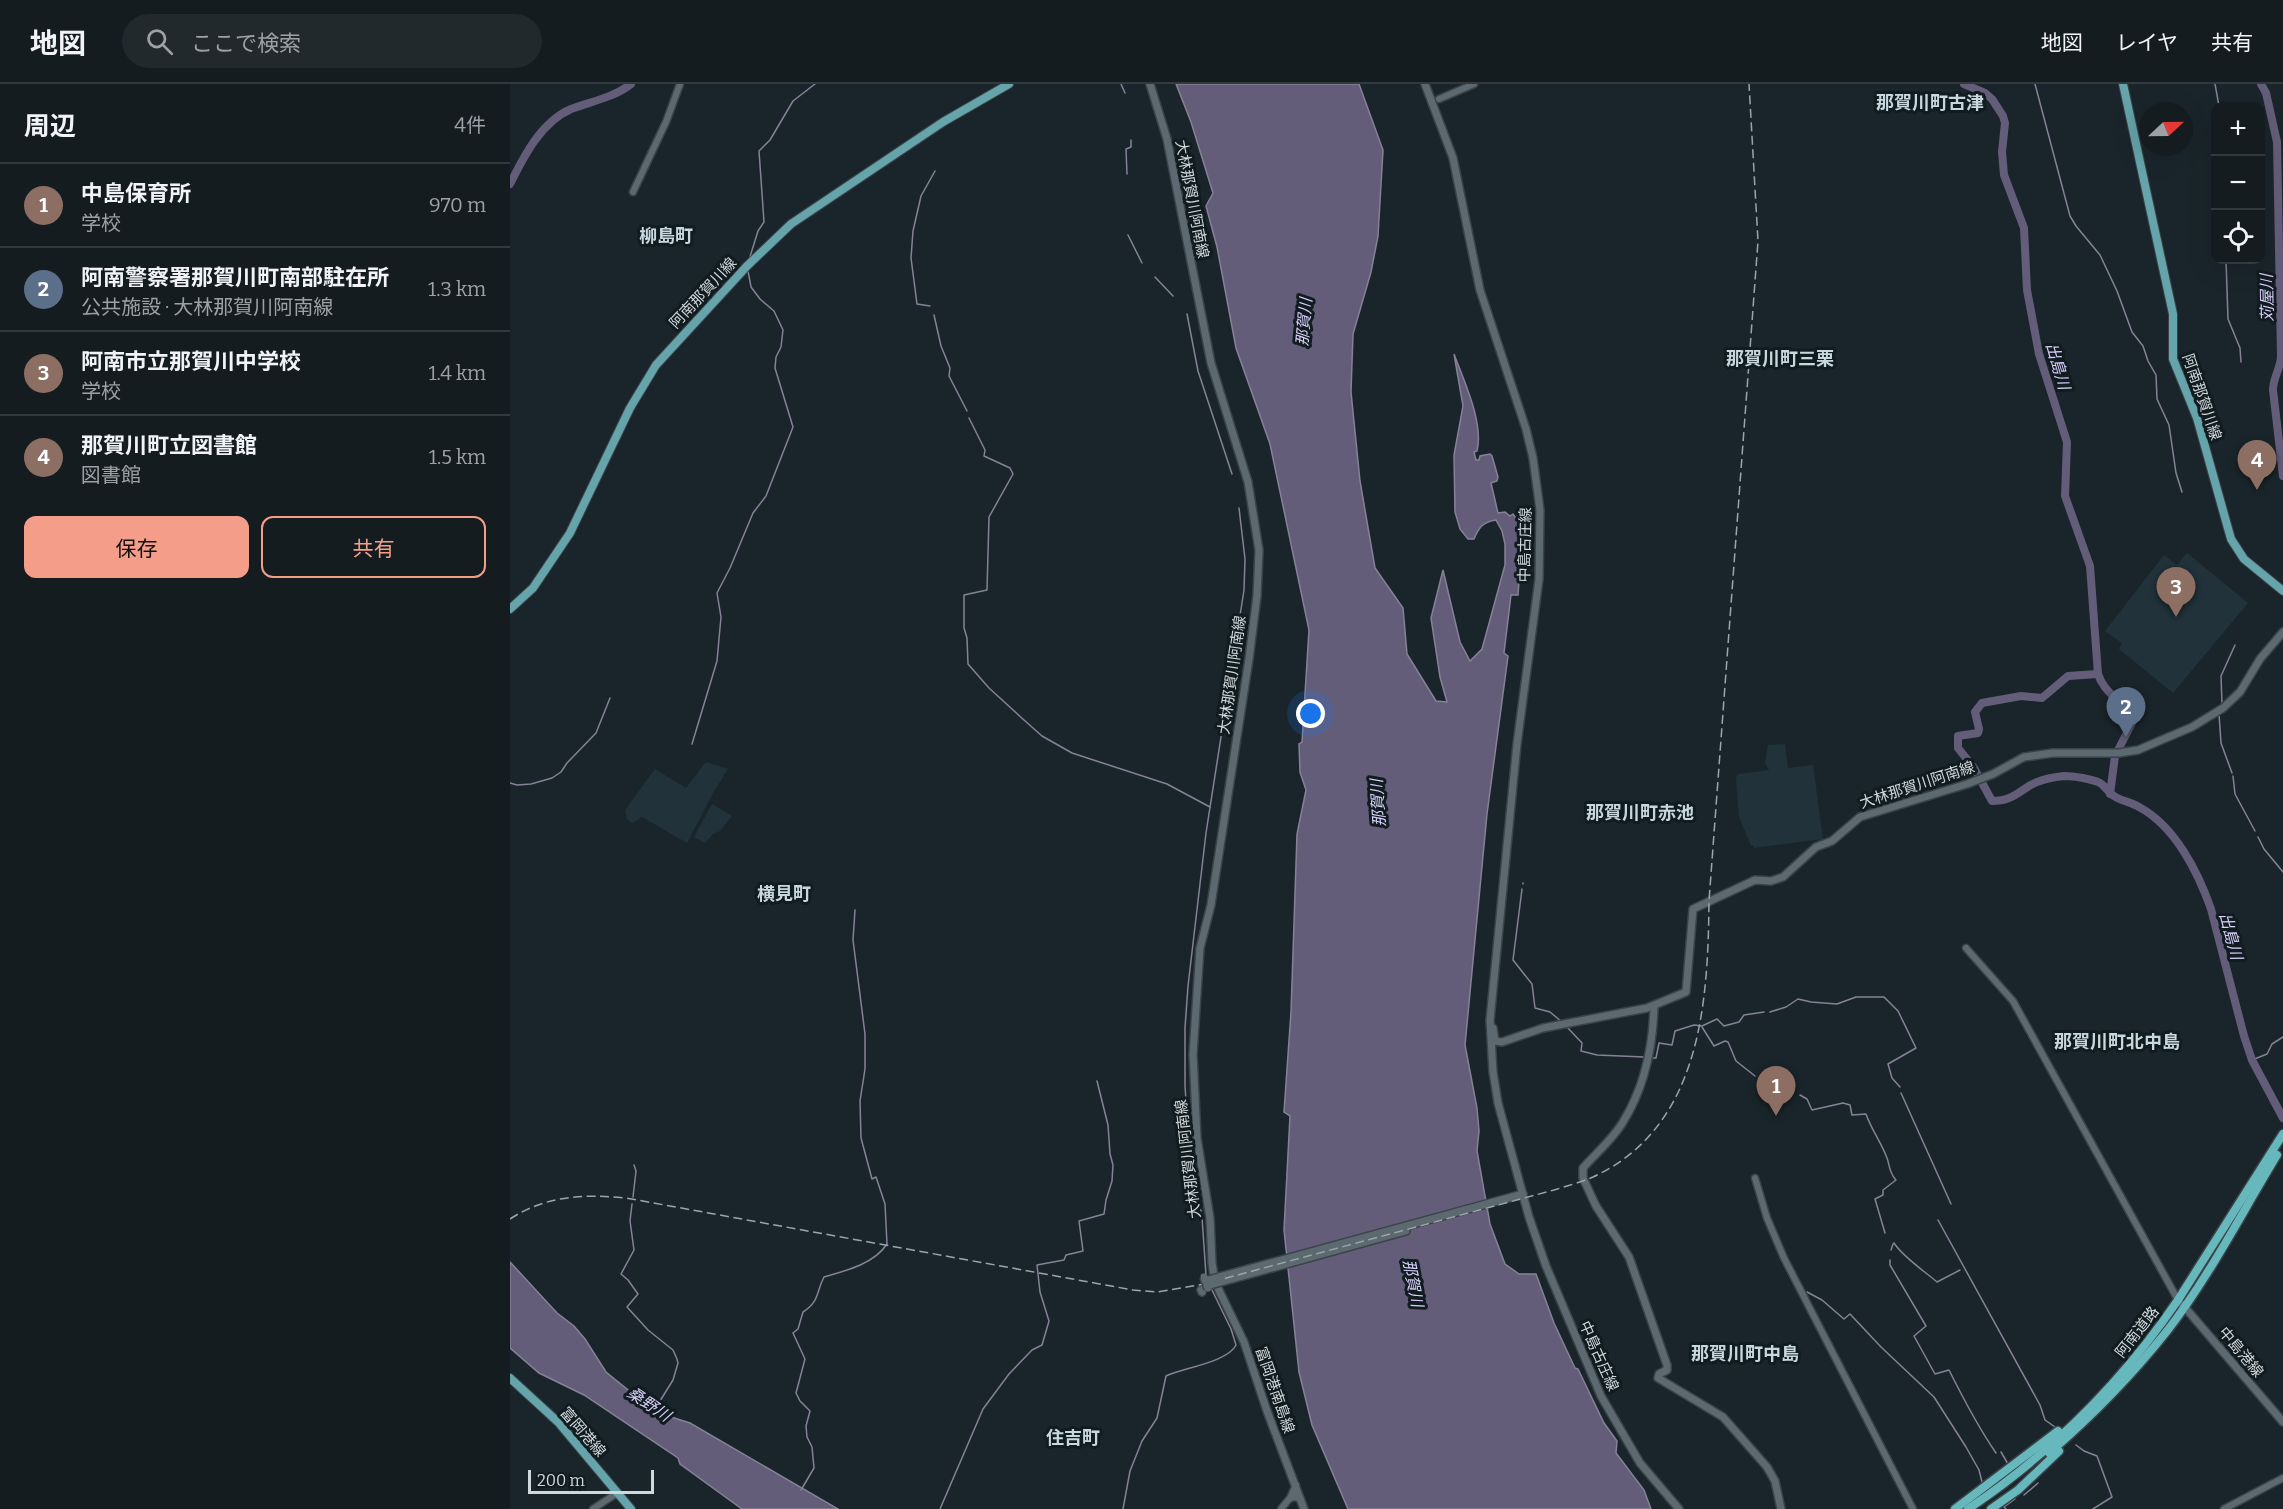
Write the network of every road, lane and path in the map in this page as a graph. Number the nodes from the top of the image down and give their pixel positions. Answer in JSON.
{"nodes":[{"id":1,"x":680,"y":84,"type":"edge"},
{"id":2,"x":1009,"y":84,"type":"edge"},
{"id":3,"x":1150,"y":84,"type":"edge"},
{"id":4,"x":1425,"y":84,"type":"edge"},
{"id":5,"x":1474,"y":84,"type":"edge"},
{"id":6,"x":2122,"y":84,"type":"edge"},
{"id":7,"x":1439,"y":99,"type":"dead end"},
{"id":8,"x":633,"y":192,"type":"dead end"},
{"id":9,"x":2283,"y":591,"type":"edge"},
{"id":10,"x":510,"y":609,"type":"edge"},
{"id":11,"x":2283,"y":633,"type":"edge"},
{"id":12,"x":1966,"y":948,"type":"dead end"},
{"id":13,"x":1654,"y":1006,"type":"junction"},
{"id":14,"x":1490,"y":1020,"type":"junction"},
{"id":15,"x":2282,"y":1141,"type":"edge"},
{"id":16,"x":1755,"y":1178,"type":"dead end"},
{"id":17,"x":1522,"y":1197,"type":"junction"},
{"id":18,"x":1203,"y":1277,"type":"dead end"},
{"id":19,"x":1225,"y":1278,"type":"junction"},
{"id":20,"x":1204,"y":1290,"type":"dead end"},
{"id":21,"x":2181,"y":1303,"type":"junction"},
{"id":22,"x":510,"y":1378,"type":"edge"},
{"id":23,"x":2103,"y":1398,"type":"junction"},
{"id":24,"x":2283,"y":1422,"type":"edge"},
{"id":25,"x":2062,"y":1438,"type":"junction"},
{"id":26,"x":2283,"y":1478,"type":"edge"},
{"id":27,"x":1296,"y":1485,"type":"junction"},
{"id":28,"x":617,"y":1493,"type":"junction"},
{"id":29,"x":1290,"y":1498,"type":"junction"},
{"id":30,"x":1301,"y":1500,"type":"junction"},
{"id":31,"x":593,"y":1509,"type":"edge"},
{"id":32,"x":631,"y":1509,"type":"edge"},
{"id":33,"x":1281,"y":1509,"type":"edge"},
{"id":34,"x":1304,"y":1509,"type":"edge"},
{"id":35,"x":1679,"y":1509,"type":"edge"},
{"id":36,"x":1782,"y":1509,"type":"edge"},
{"id":37,"x":1913,"y":1509,"type":"edge"},
{"id":38,"x":1955,"y":1509,"type":"edge"},
{"id":39,"x":1968,"y":1509,"type":"edge"},
{"id":40,"x":1977,"y":1509,"type":"edge"},
{"id":41,"x":1991,"y":1509,"type":"edge"},
{"id":42,"x":2224,"y":1509,"type":"edge"}],
"edges":[{"from":1,"to":8,"type":"street"},
{"from":2,"to":10,"type":"main road","name":"阿南那賀川線"},
{"from":3,"to":19,"type":"main road","name":"大林那賀川阿南線"},
{"from":4,"to":14,"type":"main road","name":"中島古庄線"},
{"from":5,"to":7,"type":"street"},
{"from":6,"to":9,"type":"main road","name":"阿南那賀川線"},
{"from":11,"to":13,"type":"main road","name":"大林那賀川阿南線"},
{"from":12,"to":21,"type":"street"},
{"from":13,"to":14,"type":"main road","name":"大林那賀川阿南線"},
{"from":13,"to":36,"type":"main road"},
{"from":14,"to":17,"type":"main road"},
{"from":15,"to":21,"type":"highway","name":"阿南道路"},
{"from":16,"to":37,"type":"street"},
{"from":17,"to":19,"type":"main road"},
{"from":17,"to":35,"type":"main road","name":"中島古庄線"},
{"from":18,"to":19,"type":"main road","bridge":true},
{"from":19,"to":20,"type":"main road","bridge":true},
{"from":19,"to":27,"type":"main road","name":"富岡港南島線"},
{"from":21,"to":23,"type":"highway","name":"阿南道路"},
{"from":21,"to":24,"type":"main road","name":"中島港線"},
{"from":22,"to":28,"type":"main road","name":"富岡港線"},
{"from":23,"to":25,"type":"highway","name":"阿南道路"},
{"from":23,"to":38,"type":"highway"},
{"from":23,"to":41,"type":"highway"},
{"from":25,"to":39,"type":"highway","name":"阿南道路"},
{"from":25,"to":40,"type":"highway","name":"阿南道路"},
{"from":26,"to":42,"type":"street"},
{"from":27,"to":29,"type":"street"},
{"from":27,"to":30,"type":"main road","name":"富岡港南島線"},
{"from":28,"to":31,"type":"street"},
{"from":28,"to":32,"type":"main road","name":"富岡港線"},
{"from":29,"to":30,"type":"street"},
{"from":29,"to":33,"type":"street"},
{"from":30,"to":34,"type":"main road","name":"富岡港南島線"}]}
